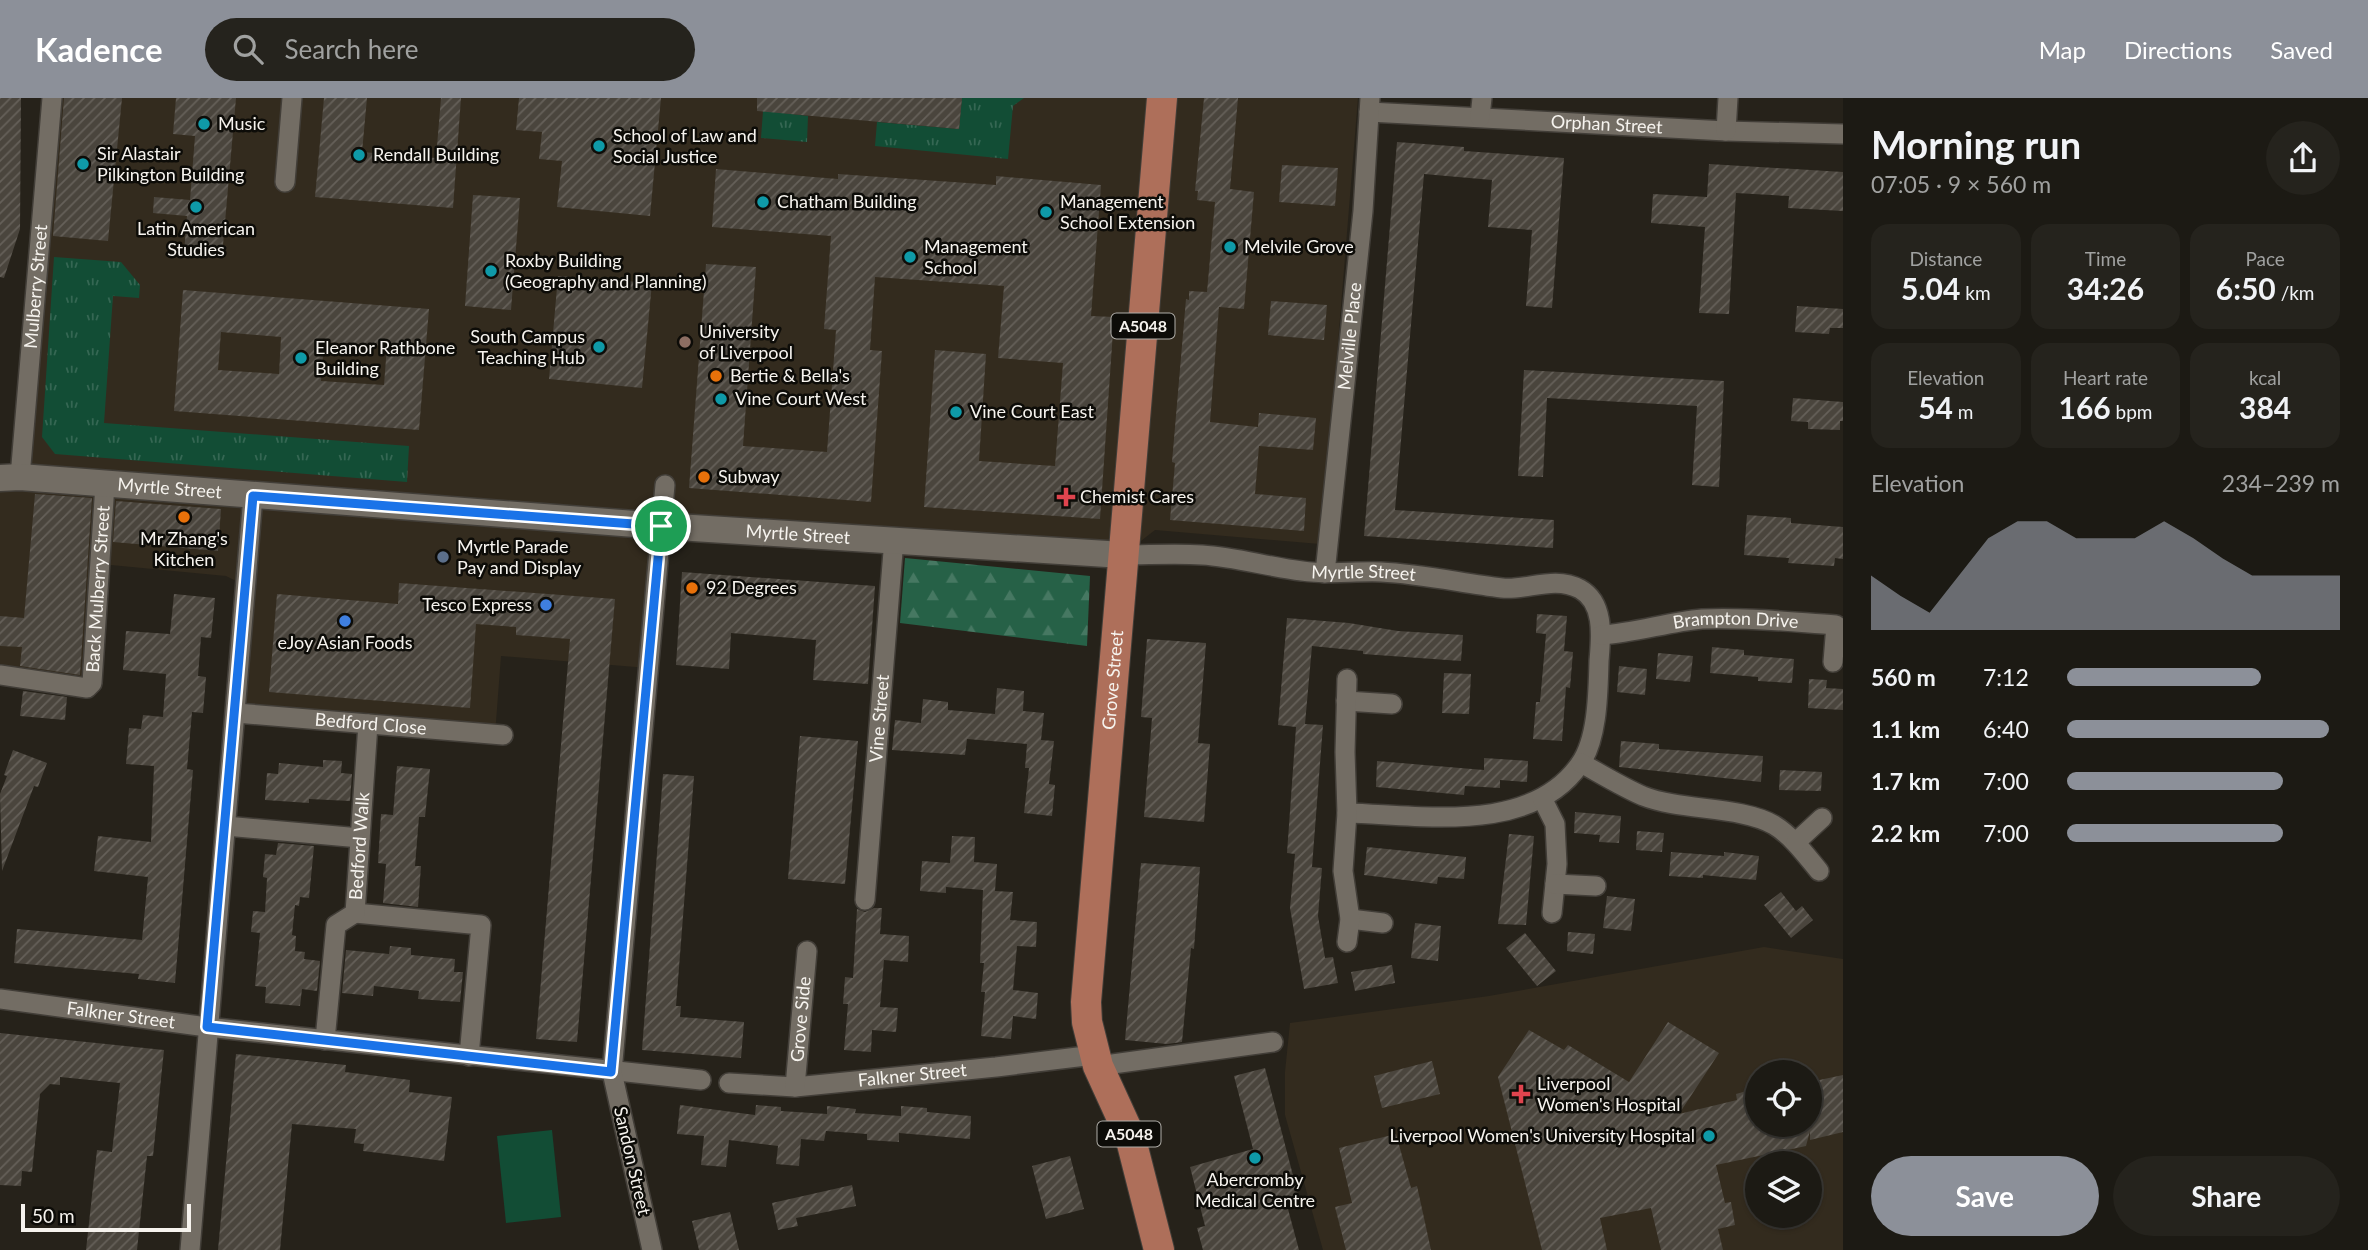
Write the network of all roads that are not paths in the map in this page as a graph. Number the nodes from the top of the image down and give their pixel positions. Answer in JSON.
{"nodes":[{"id":1,"x":52,"y":98,"type":"edge"},
{"id":2,"x":292,"y":98,"type":"edge"},
{"id":3,"x":1162,"y":98,"type":"edge"},
{"id":4,"x":1728,"y":98,"type":"edge"},
{"id":5,"x":1369,"y":105,"type":"edge"},
{"id":6,"x":1481,"y":107,"type":"edge"},
{"id":7,"x":1726,"y":131,"type":"junction"},
{"id":8,"x":1843,"y":134,"type":"edge"},
{"id":9,"x":285,"y":182,"type":"dead end"},
{"id":10,"x":10,"y":477,"type":"edge"},
{"id":11,"x":105,"y":484,"type":"junction"},
{"id":12,"x":665,"y":485,"type":"dead end"},
{"id":13,"x":253,"y":496,"type":"junction"},
{"id":14,"x":661,"y":526,"type":"junction"},
{"id":15,"x":894,"y":539,"type":"junction"},
{"id":16,"x":1123,"y":555,"type":"junction"},
{"id":17,"x":1325,"y":573,"type":"junction"},
{"id":18,"x":1601,"y":635,"type":"junction"},
{"id":19,"x":1833,"y":662,"type":"dead end"},
{"id":20,"x":0,"y":675,"type":"edge"},
{"id":21,"x":1348,"y":678,"type":"dead end"},
{"id":22,"x":1346,"y":701,"type":"junction"},
{"id":23,"x":1392,"y":704,"type":"dead end"},
{"id":24,"x":236,"y":713,"type":"junction"},
{"id":25,"x":368,"y":724,"type":"junction"},
{"id":26,"x":503,"y":735,"type":"dead end"},
{"id":27,"x":1581,"y":763,"type":"junction"},
{"id":28,"x":1542,"y":798,"type":"junction"},
{"id":29,"x":1347,"y":813,"type":"junction"},
{"id":30,"x":1822,"y":818,"type":"dead end"},
{"id":31,"x":226,"y":826,"type":"junction"},
{"id":32,"x":360,"y":838,"type":"junction"},
{"id":33,"x":1796,"y":842,"type":"junction"},
{"id":34,"x":1819,"y":870,"type":"dead end"},
{"id":35,"x":1555,"y":884,"type":"junction"},
{"id":36,"x":1596,"y":886,"type":"dead end"},
{"id":37,"x":865,"y":900,"type":"dead end"},
{"id":38,"x":355,"y":913,"type":"junction"},
{"id":39,"x":1552,"y":913,"type":"dead end"},
{"id":40,"x":1350,"y":919,"type":"junction"},
{"id":41,"x":1383,"y":923,"type":"dead end"},
{"id":42,"x":1347,"y":942,"type":"dead end"},
{"id":43,"x":807,"y":951,"type":"dead end"},
{"id":44,"x":0,"y":999,"type":"edge"},
{"id":45,"x":207,"y":1027,"type":"junction"},
{"id":46,"x":325,"y":1040,"type":"junction"},
{"id":47,"x":1273,"y":1042,"type":"dead end"},
{"id":48,"x":469,"y":1056,"type":"junction"},
{"id":49,"x":1096,"y":1060,"type":"junction"},
{"id":50,"x":611,"y":1072,"type":"junction"},
{"id":51,"x":701,"y":1080,"type":"dead end"},
{"id":52,"x":729,"y":1083,"type":"dead end"},
{"id":53,"x":795,"y":1087,"type":"junction"},
{"id":54,"x":190,"y":1250,"type":"edge"},
{"id":55,"x":652,"y":1250,"type":"edge"},
{"id":56,"x":1159,"y":1250,"type":"edge"}],
"edges":[{"from":1,"to":10,"type":"street","name":"Mulberry Street"},
{"from":2,"to":9,"type":"street"},
{"from":3,"to":16,"type":"main road","name":"Grove Street","number":"A5048"},
{"from":4,"to":7,"type":"street"},
{"from":5,"to":6,"type":"street","name":"Orphan Street"},
{"from":5,"to":17,"type":"street","name":"Melville Place"},
{"from":6,"to":7,"type":"street","name":"Orphan Street"},
{"from":7,"to":8,"type":"street","name":"Orphan Street"},
{"from":10,"to":11,"type":"street","name":"Myrtle Street"},
{"from":11,"to":13,"type":"street","name":"Myrtle Street"},
{"from":11,"to":20,"type":"street","name":"Back Mulberry Street"},
{"from":12,"to":14,"type":"street","name":"Sandon Street"},
{"from":13,"to":14,"type":"street","name":"Myrtle Street"},
{"from":13,"to":24,"type":"street"},
{"from":14,"to":15,"type":"street","name":"Myrtle Street"},
{"from":14,"to":50,"type":"street","name":"Sandon Street"},
{"from":15,"to":16,"type":"street","name":"Myrtle Street"},
{"from":15,"to":37,"type":"street","name":"Vine Street"},
{"from":16,"to":17,"type":"street","name":"Myrtle Street"},
{"from":16,"to":49,"type":"main road","name":"Grove Street","number":"A5048"},
{"from":17,"to":18,"type":"street","name":"Myrtle Street"},
{"from":18,"to":19,"type":"street","name":"Brampton Drive"},
{"from":18,"to":27,"type":"street"},
{"from":21,"to":22,"type":"street"},
{"from":22,"to":23,"type":"street"},
{"from":22,"to":29,"type":"street"},
{"from":24,"to":25,"type":"street","name":"Bedford Close"},
{"from":24,"to":31,"type":"street"},
{"from":25,"to":26,"type":"street","name":"Bedford Close"},
{"from":25,"to":32,"type":"street","name":"Bedford Walk"},
{"from":27,"to":28,"type":"street"},
{"from":27,"to":33,"type":"street"},
{"from":28,"to":29,"type":"street"},
{"from":28,"to":35,"type":"street"},
{"from":29,"to":40,"type":"street"},
{"from":30,"to":33,"type":"street"},
{"from":31,"to":32,"type":"street"},
{"from":31,"to":45,"type":"street"},
{"from":32,"to":38,"type":"street","name":"Bedford Walk"},
{"from":33,"to":34,"type":"street"},
{"from":35,"to":36,"type":"street"},
{"from":35,"to":39,"type":"street"},
{"from":38,"to":46,"type":"street","name":"Bedford Walk"},
{"from":38,"to":48,"type":"street"},
{"from":40,"to":41,"type":"street"},
{"from":40,"to":42,"type":"street"},
{"from":43,"to":53,"type":"street","name":"Grove Side"},
{"from":44,"to":45,"type":"street","name":"Falkner Street"},
{"from":45,"to":46,"type":"street","name":"Falkner Street"},
{"from":45,"to":54,"type":"street"},
{"from":46,"to":48,"type":"street","name":"Falkner Street"},
{"from":47,"to":49,"type":"street","name":"Falkner Street"},
{"from":48,"to":50,"type":"street","name":"Falkner Street"},
{"from":49,"to":53,"type":"street","name":"Falkner Street"},
{"from":49,"to":56,"type":"main road","name":"Grove Street","number":"A5048"},
{"from":50,"to":51,"type":"street","name":"Falkner Street"},
{"from":50,"to":55,"type":"street","name":"Sandon Street"},
{"from":52,"to":53,"type":"street","name":"Falkner Street"}]}
